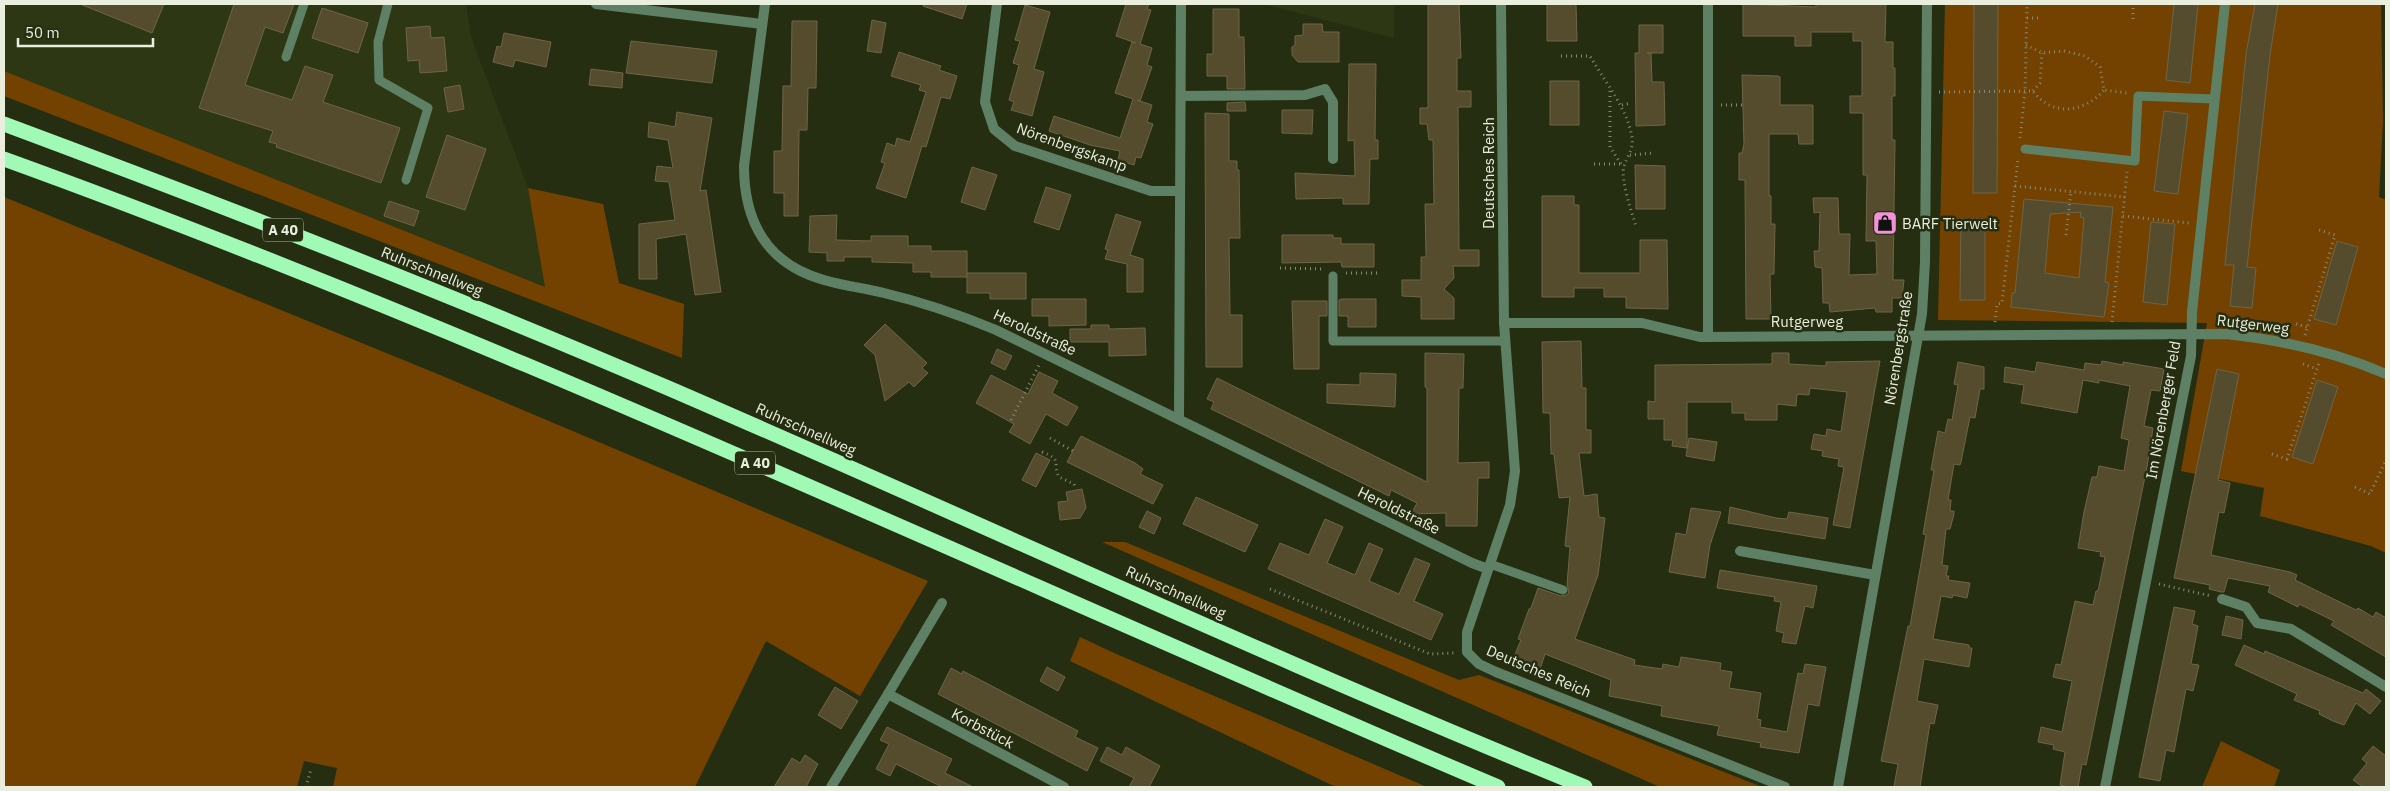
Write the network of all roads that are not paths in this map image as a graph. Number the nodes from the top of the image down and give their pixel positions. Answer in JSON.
{"nodes":[{"id":1,"x":304,"y":4,"type":"edge"},
{"id":2,"x":388,"y":4,"type":"edge"},
{"id":3,"x":596,"y":4,"type":"edge"},
{"id":4,"x":765,"y":4,"type":"edge"},
{"id":5,"x":997,"y":4,"type":"edge"},
{"id":6,"x":1181,"y":4,"type":"edge"},
{"id":7,"x":1501,"y":4,"type":"edge"},
{"id":8,"x":1708,"y":4,"type":"edge"},
{"id":9,"x":1927,"y":4,"type":"edge"},
{"id":10,"x":2225,"y":4,"type":"edge"},
{"id":11,"x":762,"y":24,"type":"junction"},
{"id":12,"x":286,"y":57,"type":"dead end"},
{"id":13,"x":1181,"y":96,"type":"junction"},
{"id":14,"x":2214,"y":99,"type":"junction"},
{"id":15,"x":4,"y":124,"type":"edge"},
{"id":16,"x":2025,"y":149,"type":"dead end"},
{"id":17,"x":4,"y":159,"type":"edge"},
{"id":18,"x":1333,"y":159,"type":"dead end"},
{"id":19,"x":406,"y":180,"type":"dead end"},
{"id":20,"x":1180,"y":191,"type":"junction"},
{"id":21,"x":1333,"y":276,"type":"dead end"},
{"id":22,"x":1504,"y":323,"type":"junction"},
{"id":23,"x":2191,"y":333,"type":"junction"},
{"id":24,"x":1916,"y":336,"type":"junction"},
{"id":25,"x":1708,"y":337,"type":"junction"},
{"id":26,"x":1505,"y":341,"type":"junction"},
{"id":27,"x":2386,"y":374,"type":"edge"},
{"id":28,"x":1179,"y":418,"type":"junction"},
{"id":29,"x":1740,"y":551,"type":"dead end"},
{"id":30,"x":1489,"y":566,"type":"junction"},
{"id":31,"x":1875,"y":575,"type":"junction"},
{"id":32,"x":1564,"y":590,"type":"dead end"},
{"id":33,"x":2222,"y":598,"type":"road end"},
{"id":34,"x":942,"y":603,"type":"dead end"},
{"id":35,"x":2386,"y":687,"type":"edge"},
{"id":36,"x":888,"y":694,"type":"junction"},
{"id":37,"x":831,"y":787,"type":"edge"},
{"id":38,"x":1064,"y":787,"type":"edge"},
{"id":39,"x":1498,"y":787,"type":"edge"},
{"id":40,"x":1585,"y":787,"type":"edge"},
{"id":41,"x":1785,"y":787,"type":"edge"},
{"id":42,"x":1838,"y":787,"type":"edge"},
{"id":43,"x":2105,"y":787,"type":"edge"}],
"edges":[{"from":1,"to":12,"type":"lane"},
{"from":2,"to":19,"type":"lane"},
{"from":3,"to":11,"type":"street"},
{"from":4,"to":11,"type":"street","name":"Heroldstraße"},
{"from":5,"to":20,"type":"street","name":"Nörenbergskamp"},
{"from":6,"to":13,"type":"street"},
{"from":7,"to":22,"type":"street","name":"Deutsches Reich"},
{"from":8,"to":25,"type":"street"},
{"from":9,"to":24,"type":"street","name":"Nörenbergstraße"},
{"from":10,"to":14,"type":"street","name":"Im Nörenberger Feld"},
{"from":11,"to":28,"type":"street","name":"Heroldstraße"},
{"from":13,"to":18,"type":"street"},
{"from":13,"to":20,"type":"street"},
{"from":14,"to":16,"type":"lane"},
{"from":14,"to":23,"type":"street","name":"Im Nörenberger Feld"},
{"from":15,"to":40,"type":"highway","name":"Ruhrschnellweg","number":"A 40"},
{"from":17,"to":39,"type":"highway","number":"A 40"},
{"from":20,"to":28,"type":"street"},
{"from":21,"to":26,"type":"lane"},
{"from":22,"to":25,"type":"street","name":"Rutgerweg"},
{"from":22,"to":26,"type":"street","name":"Deutsches Reich"},
{"from":23,"to":24,"type":"street","name":"Rutgerweg"},
{"from":23,"to":27,"type":"street","name":"Rutgerweg"},
{"from":23,"to":43,"type":"street","name":"Im Nörenberger Feld"},
{"from":24,"to":25,"type":"street","name":"Rutgerweg"},
{"from":24,"to":31,"type":"street","name":"Nörenbergstraße"},
{"from":26,"to":30,"type":"street","name":"Deutsches Reich"},
{"from":28,"to":30,"type":"street","name":"Heroldstraße"},
{"from":29,"to":31,"type":"street"},
{"from":30,"to":32,"type":"lane"},
{"from":30,"to":41,"type":"street","name":"Deutsches Reich"},
{"from":31,"to":42,"type":"street","name":"Nörenbergstraße"},
{"from":33,"to":35,"type":"street"},
{"from":34,"to":36,"type":"street"},
{"from":36,"to":37,"type":"street"},
{"from":36,"to":38,"type":"street","name":"Korbstück"}]}
